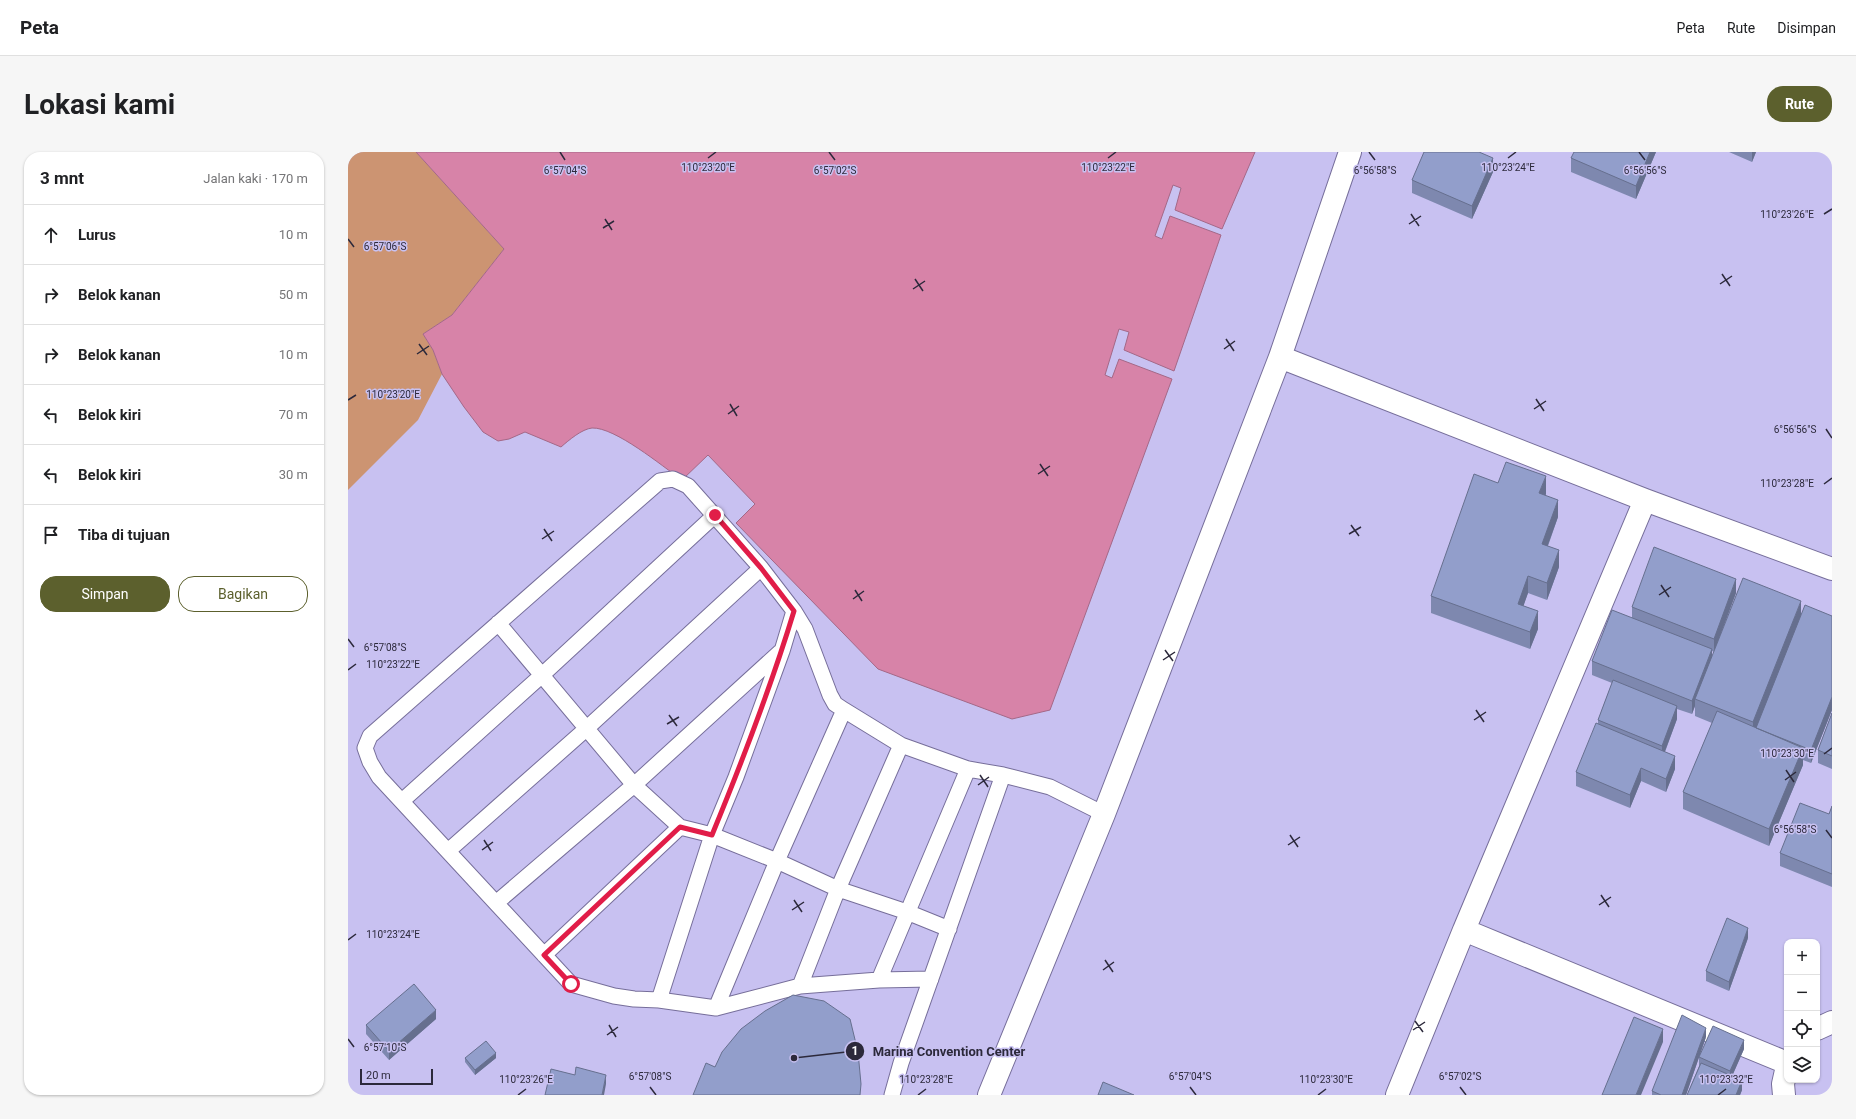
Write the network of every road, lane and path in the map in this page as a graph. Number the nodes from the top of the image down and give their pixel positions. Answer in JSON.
{"nodes":[{"id":1,"x":1350,"y":152,"type":"edge"},
{"id":2,"x":1280,"y":357,"type":"junction"},
{"id":3,"x":1645,"y":500,"type":"junction"},
{"id":4,"x":715,"y":515,"type":"junction"},
{"id":5,"x":761,"y":568,"type":"junction"},
{"id":6,"x":1832,"y":569,"type":"edge"},
{"id":7,"x":794,"y":611,"type":"junction"},
{"id":8,"x":498,"y":623,"type":"junction"},
{"id":9,"x":782,"y":651,"type":"junction"},
{"id":10,"x":541,"y":676,"type":"junction"},
{"id":11,"x":844,"y":710,"type":"junction"},
{"id":12,"x":586,"y":729,"type":"junction"},
{"id":13,"x":902,"y":745,"type":"junction"},
{"id":14,"x":968,"y":769,"type":"junction"},
{"id":15,"x":1003,"y":775,"type":"junction"},
{"id":16,"x":634,"y":785,"type":"junction"},
{"id":17,"x":402,"y":801,"type":"junction"},
{"id":18,"x":1104,"y":814,"type":"junction"},
{"id":19,"x":680,"y":827,"type":"junction"},
{"id":20,"x":712,"y":835,"type":"junction"},
{"id":21,"x":448,"y":851,"type":"junction"},
{"id":22,"x":777,"y":861,"type":"junction"},
{"id":23,"x":838,"y":889,"type":"junction"},
{"id":24,"x":496,"y":903,"type":"junction"},
{"id":25,"x":907,"y":912,"type":"junction"},
{"id":26,"x":948,"y":929,"type":"junction"},
{"id":27,"x":1464,"y":930,"type":"junction"},
{"id":28,"x":544,"y":955,"type":"junction"},
{"id":29,"x":931,"y":979,"type":"junction"},
{"id":30,"x":879,"y":980,"type":"junction"},
{"id":31,"x":800,"y":986,"type":"junction"},
{"id":32,"x":660,"y":1000,"type":"junction"},
{"id":33,"x":716,"y":1008,"type":"junction"},
{"id":34,"x":1832,"y":1022,"type":"edge"},
{"id":35,"x":1820,"y":1028,"type":"edge"},
{"id":36,"x":1784,"y":1063,"type":"edge"},
{"id":37,"x":1784,"y":1079,"type":"edge"},
{"id":38,"x":892,"y":1095,"type":"edge"},
{"id":39,"x":989,"y":1095,"type":"edge"},
{"id":40,"x":1396,"y":1095,"type":"edge"},
{"id":41,"x":1784,"y":1095,"type":"edge"}],
"edges":[{"from":1,"to":2,"type":"street"},
{"from":2,"to":3,"type":"street"},
{"from":2,"to":18,"type":"street"},
{"from":3,"to":6,"type":"street"},
{"from":3,"to":27,"type":"street"},
{"from":4,"to":5,"type":"lane"},
{"from":4,"to":8,"type":"lane"},
{"from":4,"to":10,"type":"lane"},
{"from":5,"to":7,"type":"lane"},
{"from":5,"to":12,"type":"lane"},
{"from":7,"to":9,"type":"lane"},
{"from":7,"to":11,"type":"lane"},
{"from":8,"to":10,"type":"lane"},
{"from":8,"to":17,"type":"lane"},
{"from":9,"to":16,"type":"lane"},
{"from":9,"to":20,"type":"lane"},
{"from":10,"to":12,"type":"lane"},
{"from":10,"to":17,"type":"lane"},
{"from":11,"to":13,"type":"lane"},
{"from":11,"to":22,"type":"lane"},
{"from":12,"to":16,"type":"lane"},
{"from":12,"to":21,"type":"lane"},
{"from":13,"to":14,"type":"lane"},
{"from":13,"to":23,"type":"lane"},
{"from":14,"to":15,"type":"lane"},
{"from":14,"to":25,"type":"lane"},
{"from":15,"to":18,"type":"lane"},
{"from":15,"to":26,"type":"lane"},
{"from":16,"to":19,"type":"lane"},
{"from":16,"to":24,"type":"lane"},
{"from":17,"to":21,"type":"lane"},
{"from":18,"to":39,"type":"street"},
{"from":19,"to":20,"type":"lane"},
{"from":19,"to":28,"type":"lane"},
{"from":20,"to":22,"type":"lane"},
{"from":20,"to":32,"type":"lane"},
{"from":21,"to":24,"type":"lane"},
{"from":22,"to":23,"type":"lane"},
{"from":22,"to":33,"type":"lane"},
{"from":23,"to":25,"type":"lane"},
{"from":23,"to":31,"type":"lane"},
{"from":24,"to":28,"type":"lane"},
{"from":25,"to":26,"type":"lane"},
{"from":25,"to":30,"type":"lane"},
{"from":26,"to":29,"type":"lane"},
{"from":27,"to":36,"type":"street"},
{"from":27,"to":40,"type":"street"},
{"from":28,"to":32,"type":"lane"},
{"from":29,"to":30,"type":"lane"},
{"from":29,"to":38,"type":"lane"},
{"from":30,"to":31,"type":"lane"},
{"from":31,"to":33,"type":"lane"},
{"from":32,"to":33,"type":"lane"},
{"from":34,"to":35,"type":"street"},
{"from":37,"to":41,"type":"street"}]}
